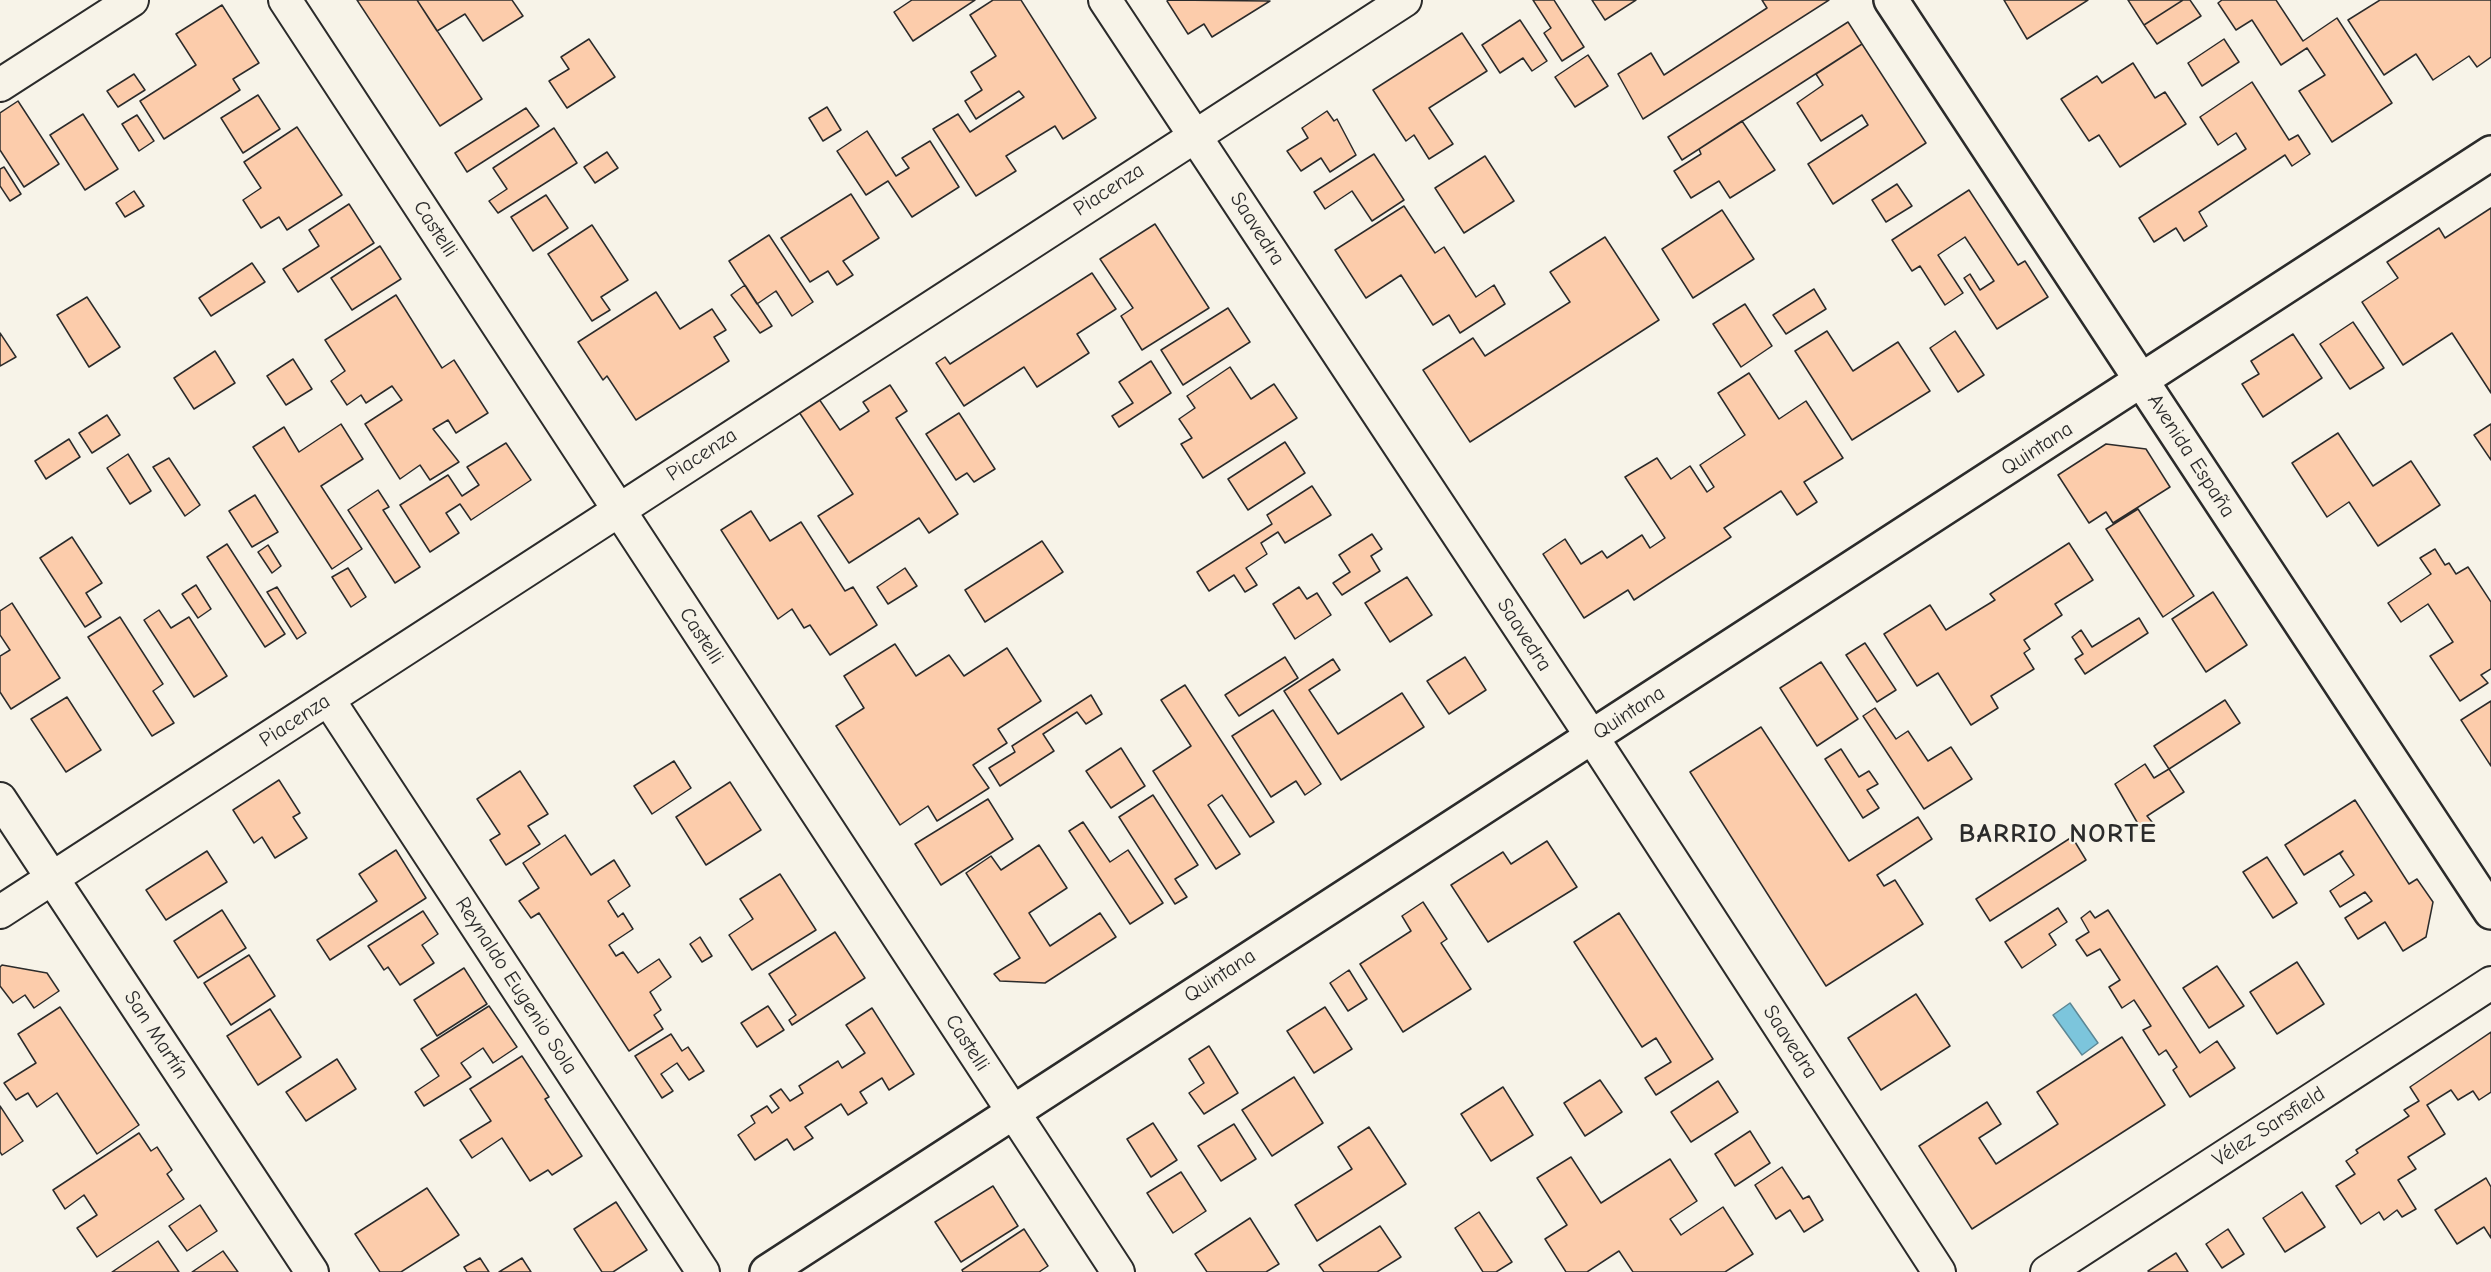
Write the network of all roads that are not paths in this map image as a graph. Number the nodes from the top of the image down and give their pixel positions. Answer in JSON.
{"nodes":[{"id":1,"x":132,"y":0,"type":"edge"},
{"id":2,"x":285,"y":0,"type":"edge"},
{"id":3,"x":1105,"y":0,"type":"edge"},
{"id":4,"x":1406,"y":0,"type":"edge"},
{"id":5,"x":1891,"y":0,"type":"edge"},
{"id":6,"x":0,"y":85,"type":"edge"},
{"id":7,"x":1194,"y":135,"type":"junction"},
{"id":8,"x":2491,"y":153,"type":"edge"},
{"id":9,"x":2142,"y":381,"type":"junction"},
{"id":10,"x":618,"y":510,"type":"junction"},
{"id":11,"x":328,"y":699,"type":"junction"},
{"id":12,"x":1592,"y":737,"type":"junction"},
{"id":13,"x":0,"y":799,"type":"edge"},
{"id":14,"x":53,"y":879,"type":"junction"},
{"id":15,"x":0,"y":912,"type":"edge"},
{"id":16,"x":2491,"y":912,"type":"edge"},
{"id":17,"x":2491,"y":983,"type":"edge"},
{"id":18,"x":1011,"y":1111,"type":"junction"},
{"id":19,"x":312,"y":1272,"type":"edge"},
{"id":20,"x":703,"y":1272,"type":"edge"},
{"id":21,"x":766,"y":1272,"type":"edge"},
{"id":22,"x":1118,"y":1272,"type":"edge"},
{"id":23,"x":1939,"y":1272,"type":"edge"},
{"id":24,"x":2047,"y":1272,"type":"edge"}],
"edges":[{"from":1,"to":6,"type":"street"},
{"from":2,"to":10,"type":"street","name":"Castelli"},
{"from":3,"to":7,"type":"street","name":"Saavedra"},
{"from":4,"to":7,"type":"street","name":"Piacenza"},
{"from":5,"to":9,"type":"main road","name":"Avenida España"},
{"from":7,"to":10,"type":"street","name":"Piacenza"},
{"from":7,"to":12,"type":"street","name":"Saavedra"},
{"from":8,"to":9,"type":"main road","name":"Quintana"},
{"from":9,"to":12,"type":"main road","name":"Quintana"},
{"from":9,"to":16,"type":"main road","name":"Avenida España"},
{"from":10,"to":11,"type":"street","name":"Piacenza"},
{"from":10,"to":18,"type":"street","name":"Castelli"},
{"from":11,"to":14,"type":"street","name":"Piacenza"},
{"from":11,"to":20,"type":"street","name":"Reynaldo Eugenio Sola"},
{"from":12,"to":18,"type":"main road","name":"Quintana"},
{"from":12,"to":23,"type":"street","name":"Saavedra"},
{"from":13,"to":14,"type":"street","name":"San Martín"},
{"from":14,"to":15,"type":"street","name":"Piacenza"},
{"from":14,"to":19,"type":"street","name":"San Martín"},
{"from":17,"to":24,"type":"street","name":"Vélez Sarsfield"},
{"from":18,"to":21,"type":"main road","name":"Quintana"},
{"from":18,"to":22,"type":"street","name":"Castelli"}]}
